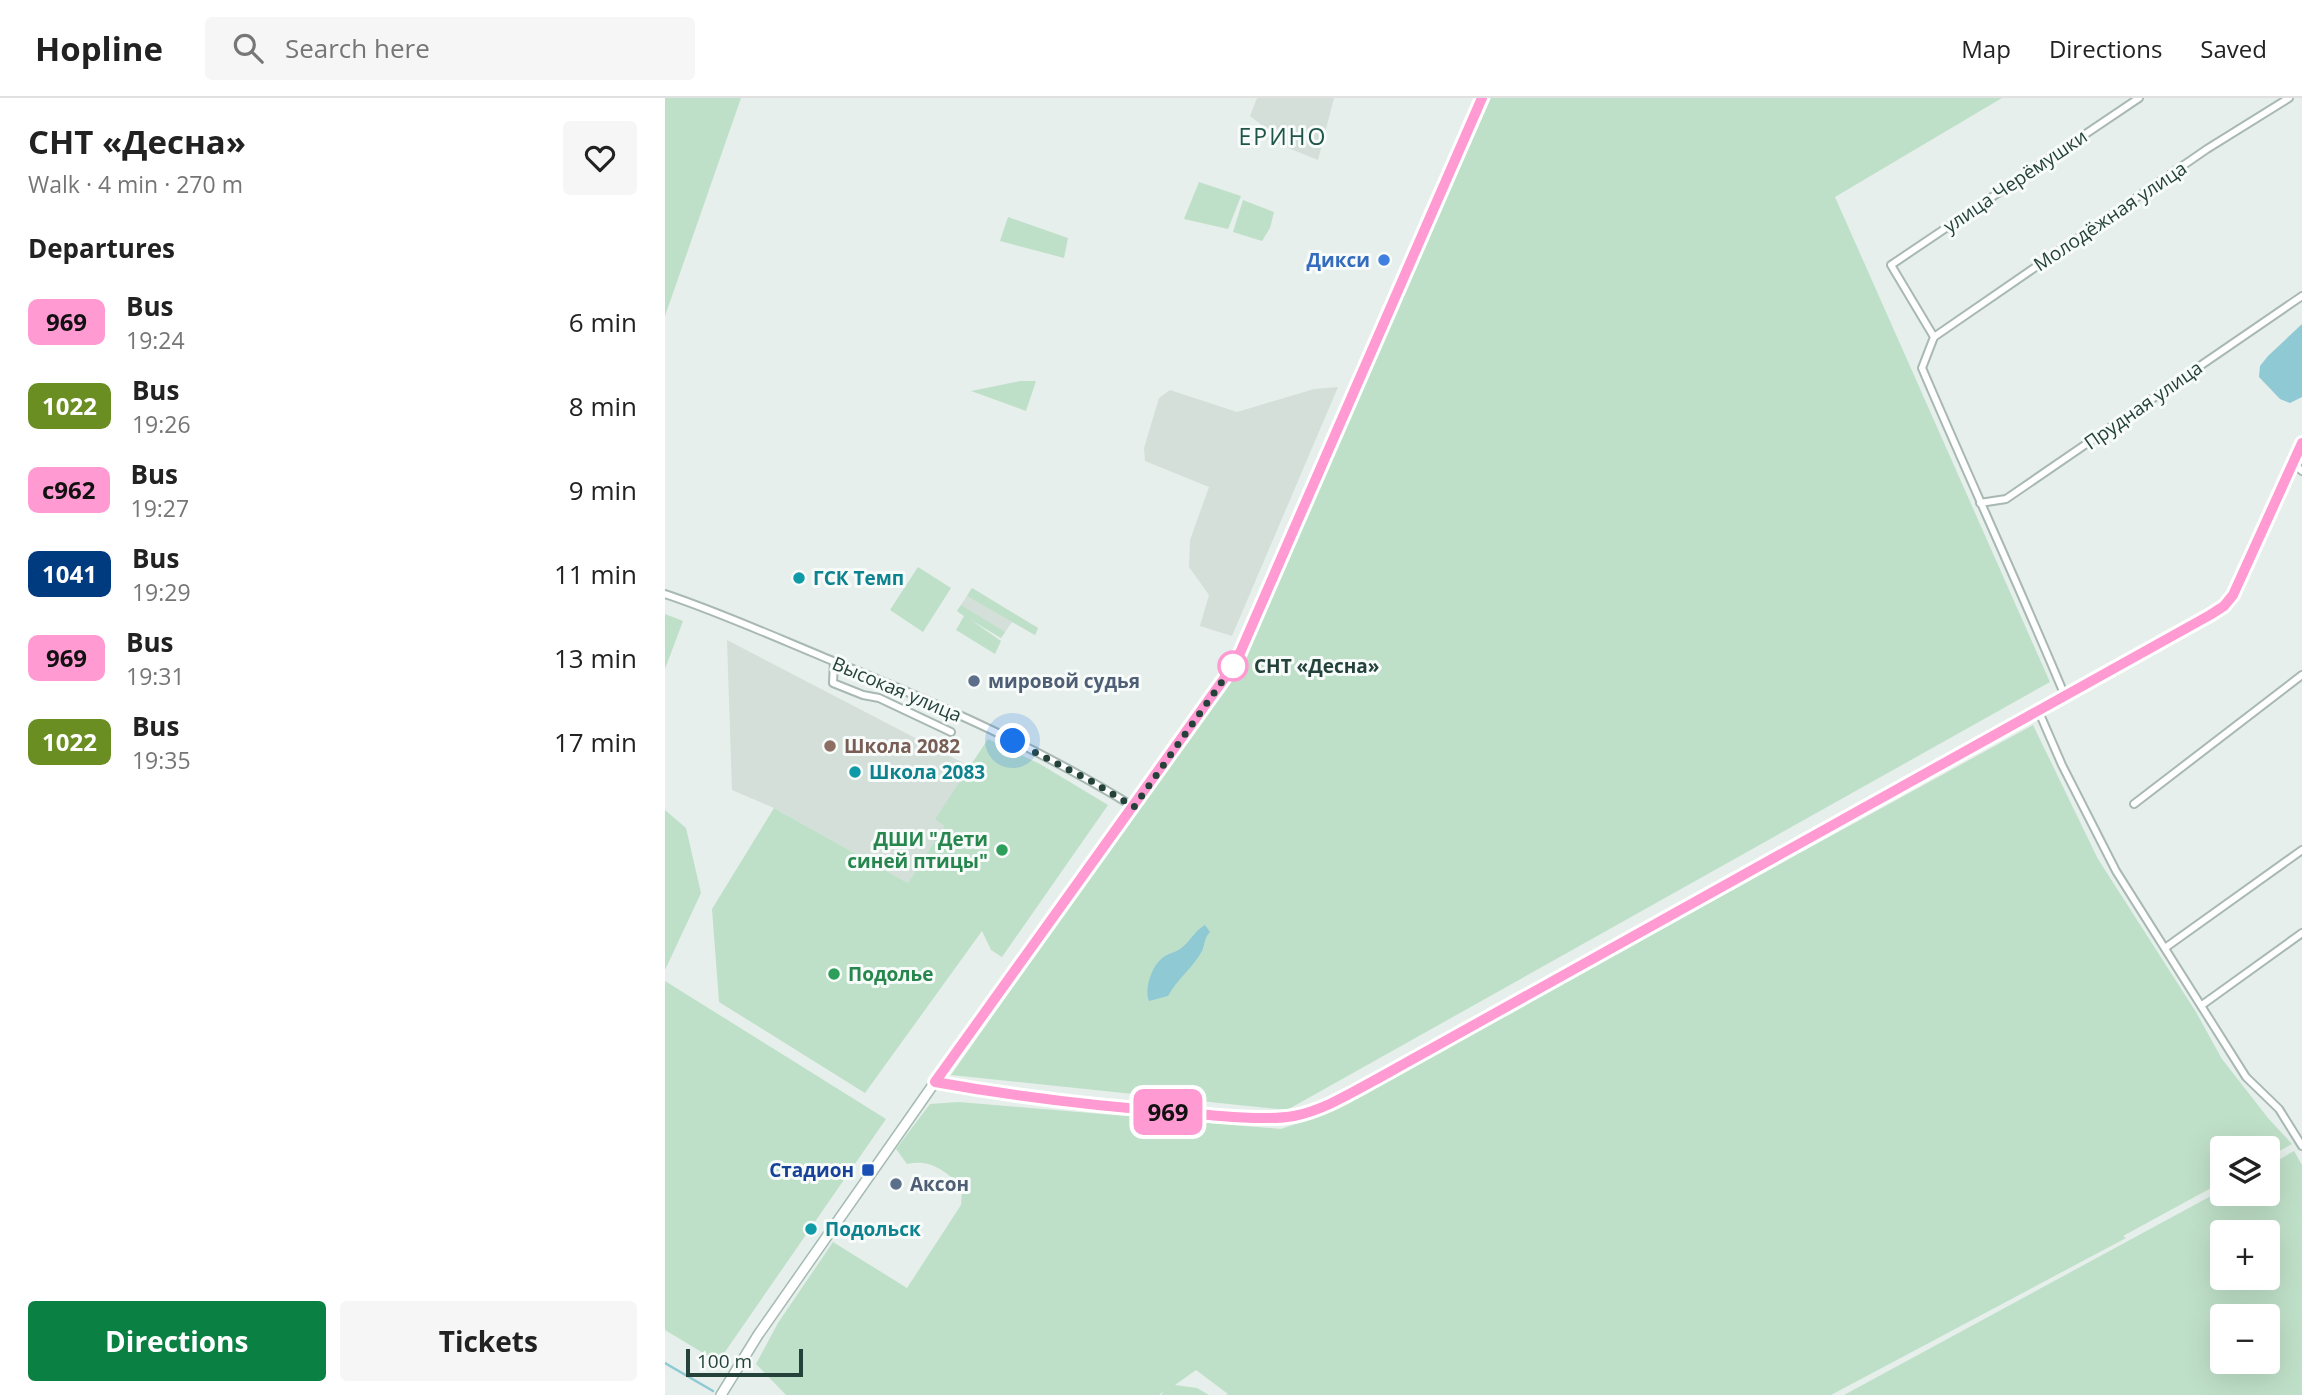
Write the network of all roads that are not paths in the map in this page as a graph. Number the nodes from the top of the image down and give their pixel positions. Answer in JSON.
{"nodes":[{"id":1,"x":1482,"y":98,"type":"edge"},
{"id":2,"x":2139,"y":98,"type":"edge"},
{"id":3,"x":2289,"y":98,"type":"edge"},
{"id":4,"x":2302,"y":296,"type":"edge"},
{"id":5,"x":1934,"y":337,"type":"junction"},
{"id":6,"x":2302,"y":443,"type":"edge"},
{"id":7,"x":2293,"y":463,"type":"junction"},
{"id":8,"x":2302,"y":471,"type":"edge"},
{"id":9,"x":1980,"y":503,"type":"junction"},
{"id":10,"x":665,"y":594,"type":"edge"},
{"id":11,"x":834,"y":661,"type":"junction"},
{"id":12,"x":2302,"y":675,"type":"edge"},
{"id":13,"x":2066,"y":697,"type":"junction"},
{"id":14,"x":2039,"y":712,"type":"junction"},
{"id":15,"x":951,"y":732,"type":"dead end"},
{"id":16,"x":2134,"y":804,"type":"dead end"},
{"id":17,"x":1134,"y":807,"type":"junction"},
{"id":18,"x":2302,"y":850,"type":"edge"},
{"id":19,"x":2302,"y":933,"type":"edge"},
{"id":20,"x":2165,"y":948,"type":"junction"},
{"id":21,"x":2202,"y":1005,"type":"junction"},
{"id":22,"x":935,"y":1082,"type":"junction"},
{"id":23,"x":2302,"y":1146,"type":"edge"},
{"id":24,"x":721,"y":1395,"type":"edge"}],
"edges":[{"from":1,"to":17,"type":"street"},
{"from":2,"to":5,"type":"street","name":"улица Черёмушки"},
{"from":3,"to":5,"type":"street","name":"Молодёжная улица"},
{"from":4,"to":9,"type":"street","name":"Прудная улица"},
{"from":5,"to":9,"type":"street"},
{"from":6,"to":7,"type":"street"},
{"from":7,"to":8,"type":"street"},
{"from":7,"to":13,"type":"street"},
{"from":9,"to":13,"type":"street"},
{"from":10,"to":11,"type":"street","name":"Высокая улица"},
{"from":11,"to":15,"type":"street"},
{"from":11,"to":17,"type":"street","name":"Высокая улица"},
{"from":12,"to":16,"type":"street"},
{"from":13,"to":14,"type":"street"},
{"from":14,"to":20,"type":"street"},
{"from":14,"to":22,"type":"street"},
{"from":17,"to":22,"type":"street"},
{"from":18,"to":20,"type":"street"},
{"from":19,"to":21,"type":"street"},
{"from":20,"to":21,"type":"street"},
{"from":21,"to":23,"type":"street"},
{"from":22,"to":24,"type":"street"}]}
